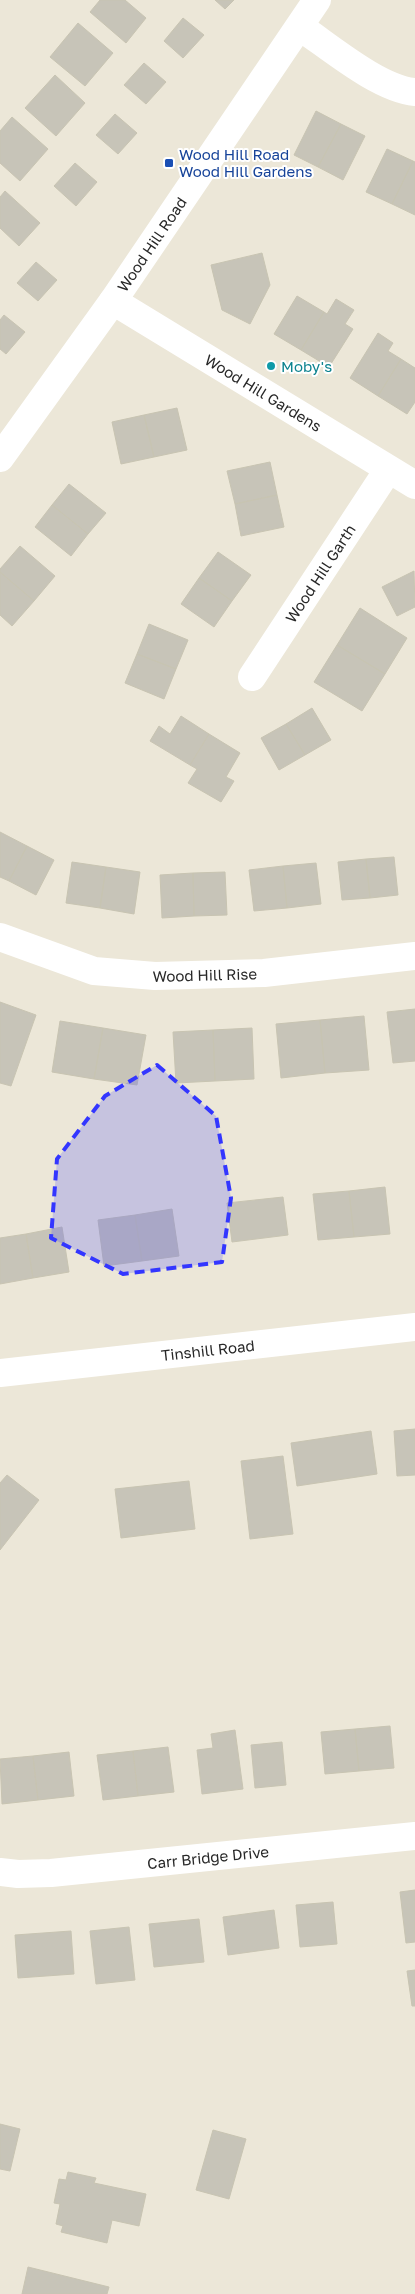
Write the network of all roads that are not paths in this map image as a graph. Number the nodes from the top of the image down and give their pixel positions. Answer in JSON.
{"nodes":[{"id":1,"x":317,"y":0,"type":"edge"},
{"id":2,"x":300,"y":27,"type":"junction"},
{"id":3,"x":415,"y":92,"type":"edge"},
{"id":4,"x":113,"y":301,"type":"junction"},
{"id":5,"x":0,"y":458,"type":"edge"},
{"id":6,"x":388,"y":470,"type":"junction"},
{"id":7,"x":415,"y":485,"type":"edge"},
{"id":8,"x":252,"y":678,"type":"dead end"},
{"id":9,"x":0,"y":937,"type":"edge"},
{"id":10,"x":415,"y":956,"type":"edge"},
{"id":11,"x":415,"y":1327,"type":"edge"},
{"id":12,"x":0,"y":1373,"type":"edge"},
{"id":13,"x":415,"y":1836,"type":"edge"},
{"id":14,"x":0,"y":1872,"type":"edge"}],
"edges":[{"from":1,"to":2,"type":"street","name":"Wood Hill Road"},
{"from":2,"to":3,"type":"street"},
{"from":2,"to":4,"type":"street","name":"Wood Hill Road"},
{"from":4,"to":5,"type":"street","name":"Wood Hill Road"},
{"from":4,"to":6,"type":"street","name":"Wood Hill Gardens"},
{"from":6,"to":7,"type":"street","name":"Wood Hill Gardens"},
{"from":6,"to":8,"type":"street","name":"Wood Hill Garth"},
{"from":9,"to":10,"type":"street","name":"Wood Hill Rise"},
{"from":11,"to":12,"type":"street","name":"Tinshill Road"},
{"from":13,"to":14,"type":"street","name":"Carr Bridge Drive"}]}
